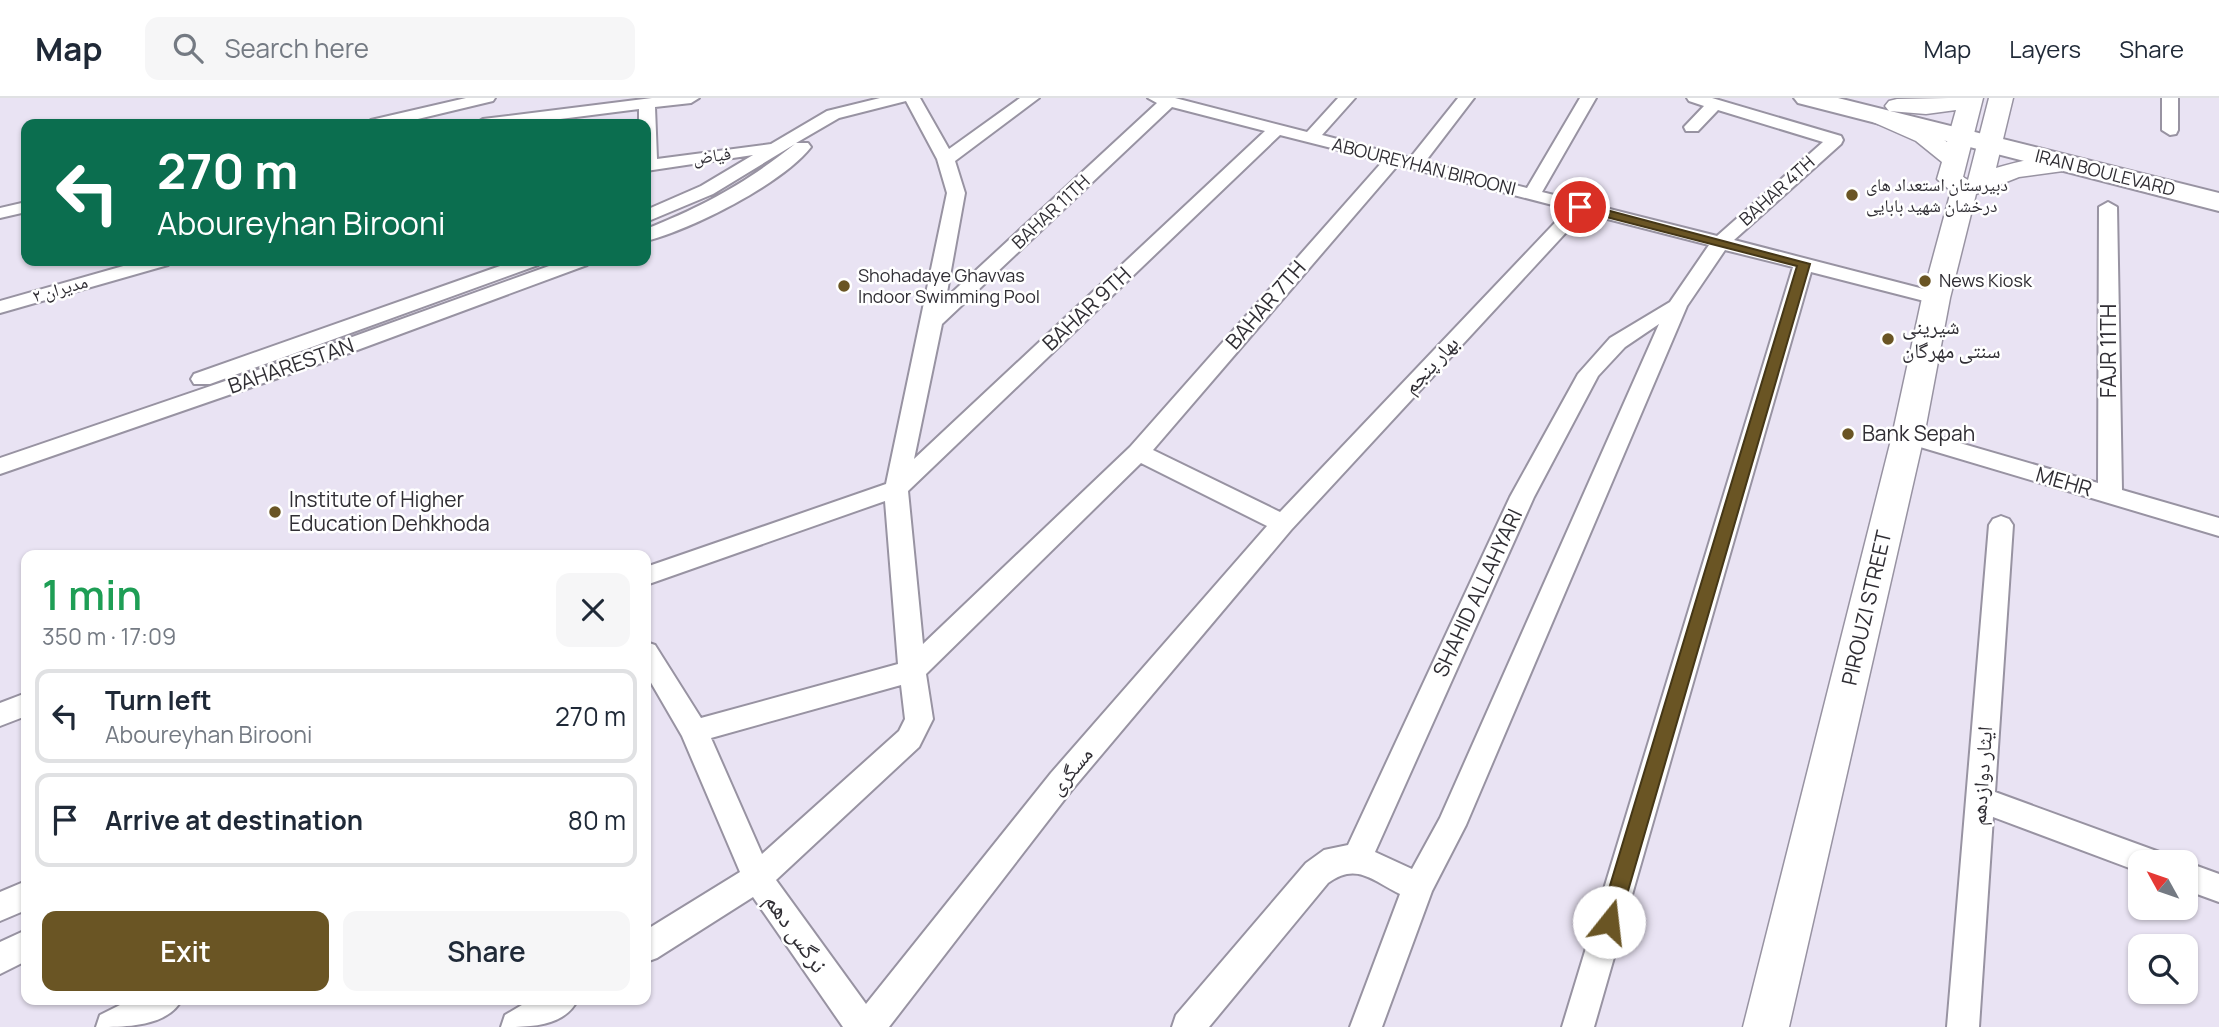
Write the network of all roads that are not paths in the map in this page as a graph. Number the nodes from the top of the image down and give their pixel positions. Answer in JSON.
{"nodes":[{"id":1,"x":488,"y":98,"type":"edge"},
{"id":2,"x":691,"y":98,"type":"edge"},
{"id":3,"x":900,"y":98,"type":"edge"},
{"id":4,"x":912,"y":98,"type":"edge"},
{"id":5,"x":1031,"y":98,"type":"edge"},
{"id":6,"x":1222,"y":98,"type":"edge"},
{"id":7,"x":1346,"y":98,"type":"edge"},
{"id":8,"x":1466,"y":98,"type":"edge"},
{"id":9,"x":1588,"y":98,"type":"edge"},
{"id":10,"x":1695,"y":98,"type":"edge"},
{"id":11,"x":1807,"y":98,"type":"edge"},
{"id":12,"x":2001,"y":98,"type":"edge"},
{"id":13,"x":2170,"y":98,"type":"edge"},
{"id":14,"x":1163,"y":100,"type":"edge"},
{"id":15,"x":440,"y":103,"type":"edge"},
{"id":16,"x":647,"y":104,"type":"junction"},
{"id":17,"x":1715,"y":104,"type":"junction"},
{"id":18,"x":1881,"y":107,"type":"edge"},
{"id":19,"x":1209,"y":111,"type":"junction"},
{"id":20,"x":833,"y":114,"type":"junction"},
{"id":21,"x":392,"y":119,"type":"edge"},
{"id":22,"x":448,"y":119,"type":"edge"},
{"id":23,"x":524,"y":119,"type":"edge"},
{"id":24,"x":647,"y":119,"type":"edge"},
{"id":25,"x":1692,"y":127,"type":"dead end"},
{"id":26,"x":1277,"y":129,"type":"junction"},
{"id":27,"x":2170,"y":130,"type":"dead end"},
{"id":28,"x":1992,"y":137,"type":"junction"},
{"id":29,"x":1310,"y":138,"type":"junction"},
{"id":30,"x":1966,"y":142,"type":"edge"},
{"id":31,"x":778,"y":146,"type":"junction"},
{"id":32,"x":946,"y":159,"type":"junction"},
{"id":33,"x":1394,"y":159,"type":"junction"},
{"id":34,"x":1414,"y":164,"type":"junction"},
{"id":35,"x":2069,"y":164,"type":"junction"},
{"id":36,"x":651,"y":165,"type":"edge"},
{"id":37,"x":2219,"y":182,"type":"edge"},
{"id":38,"x":1532,"y":194,"type":"junction"},
{"id":39,"x":2219,"y":202,"type":"edge"},
{"id":40,"x":1580,"y":207,"type":"junction"},
{"id":41,"x":2108,"y":207,"type":"dead end"},
{"id":42,"x":21,"y":208,"type":"edge"},
{"id":43,"x":0,"y":213,"type":"edge"},
{"id":44,"x":651,"y":215,"type":"edge"},
{"id":45,"x":651,"y":233,"type":"edge"},
{"id":46,"x":1720,"y":243,"type":"junction"},
{"id":47,"x":1804,"y":264,"type":"junction"},
{"id":48,"x":144,"y":266,"type":"edge"},
{"id":49,"x":509,"y":266,"type":"edge"},
{"id":50,"x":566,"y":266,"type":"edge"},
{"id":51,"x":1936,"y":298,"type":"junction"},
{"id":52,"x":1677,"y":306,"type":"junction"},
{"id":53,"x":0,"y":307,"type":"edge"},
{"id":54,"x":932,"y":322,"type":"junction"},
{"id":55,"x":1908,"y":436,"type":"junction"},
{"id":56,"x":0,"y":451,"type":"edge"},
{"id":57,"x":1138,"y":452,"type":"junction"},
{"id":58,"x":0,"y":466,"type":"edge"},
{"id":59,"x":896,"y":489,"type":"junction"},
{"id":60,"x":2110,"y":495,"type":"junction"},
{"id":61,"x":1283,"y":524,"type":"junction"},
{"id":62,"x":2001,"y":525,"type":"dead end"},
{"id":63,"x":2219,"y":527,"type":"edge"},
{"id":64,"x":651,"y":574,"type":"edge"},
{"id":65,"x":651,"y":660,"type":"edge"},
{"id":66,"x":912,"y":671,"type":"junction"},
{"id":67,"x":21,"y":706,"type":"edge"},
{"id":68,"x":0,"y":715,"type":"edge"},
{"id":69,"x":694,"y":731,"type":"junction"},
{"id":70,"x":1980,"y":799,"type":"junction"},
{"id":71,"x":2128,"y":854,"type":"edge"},
{"id":72,"x":1357,"y":858,"type":"junction"},
{"id":73,"x":757,"y":878,"type":"junction"},
{"id":74,"x":2198,"y":880,"type":"edge"},
{"id":75,"x":1418,"y":887,"type":"junction"},
{"id":76,"x":2219,"y":888,"type":"edge"},
{"id":77,"x":21,"y":897,"type":"edge"},
{"id":78,"x":0,"y":907,"type":"edge"},
{"id":79,"x":651,"y":944,"type":"edge"},
{"id":80,"x":21,"y":948,"type":"edge"},
{"id":81,"x":0,"y":958,"type":"edge"},
{"id":82,"x":154,"y":1005,"type":"edge"},
{"id":83,"x":552,"y":1005,"type":"edge"},
{"id":84,"x":111,"y":1027,"type":"edge"},
{"id":85,"x":517,"y":1027,"type":"edge"},
{"id":86,"x":863,"y":1027,"type":"edge"},
{"id":87,"x":869,"y":1027,"type":"edge"},
{"id":88,"x":1188,"y":1027,"type":"edge"},
{"id":89,"x":1366,"y":1027,"type":"edge"},
{"id":90,"x":1578,"y":1027,"type":"edge"},
{"id":91,"x":1766,"y":1027,"type":"edge"},
{"id":92,"x":1963,"y":1027,"type":"edge"}],
"edges":[{"from":1,"to":15,"type":"street"},
{"from":2,"to":16,"type":"street"},
{"from":3,"to":20,"type":"street"},
{"from":4,"to":32,"type":"street"},
{"from":5,"to":32,"type":"street"},
{"from":6,"to":19,"type":"street"},
{"from":7,"to":29,"type":"street"},
{"from":8,"to":34,"type":"street"},
{"from":9,"to":38,"type":"street"},
{"from":10,"to":17,"type":"street"},
{"from":11,"to":18,"type":"main road"},
{"from":12,"to":28,"type":"main road","name":"PIROUZI STREET"},
{"from":13,"to":27,"type":"street"},
{"from":14,"to":19,"type":"street","name":"ABOUREYHAN BIROONI"},
{"from":14,"to":54,"type":"street","name":"BAHAR 11TH"},
{"from":15,"to":21,"type":"street"},
{"from":15,"to":22,"type":"street"},
{"from":16,"to":23,"type":"street"},
{"from":16,"to":24,"type":"street"},
{"from":17,"to":25,"type":"street"},
{"from":17,"to":46,"type":"street","name":"BAHAR 4TH"},
{"from":18,"to":30,"type":"main road"},
{"from":18,"to":30,"type":"main road"},
{"from":19,"to":26,"type":"street","name":"ABOUREYHAN BIROONI"},
{"from":20,"to":31,"type":"street"},
{"from":20,"to":45,"type":"street"},
{"from":26,"to":29,"type":"street","name":"ABOUREYHAN BIROONI"},
{"from":26,"to":59,"type":"street","name":"BAHAR 9TH"},
{"from":28,"to":30,"type":"main road"},
{"from":28,"to":30,"type":"main road","name":"PIROUZI STREET"},
{"from":28,"to":35,"type":"main road","name":"IRAN BOULEVARD"},
{"from":28,"to":37,"type":"main road","name":"IRAN BOULEVARD"},
{"from":29,"to":33,"type":"street","name":"ABOUREYHAN BIROONI"},
{"from":30,"to":35,"type":"main road"},
{"from":30,"to":51,"type":"main road","name":"PIROUZI STREET"},
{"from":31,"to":36,"type":"street","name":"فیاض"},
{"from":31,"to":44,"type":"street"},
{"from":32,"to":54,"type":"street"},
{"from":33,"to":34,"type":"street","name":"ABOUREYHAN BIROONI"},
{"from":33,"to":57,"type":"street","name":"BAHAR 7TH"},
{"from":34,"to":38,"type":"street","name":"ABOUREYHAN BIROONI"},
{"from":35,"to":39,"type":"main road","name":"IRAN BOULEVARD"},
{"from":38,"to":40,"type":"street","name":"ABOUREYHAN BIROONI"},
{"from":40,"to":46,"type":"street","name":"ABOUREYHAN BIROONI"},
{"from":40,"to":61,"type":"street","name":"بهار پنجم"},
{"from":41,"to":60,"type":"street","name":"FAJR 11TH"},
{"from":42,"to":43,"type":"street"},
{"from":46,"to":47,"type":"street","name":"ABOUREYHAN BIROONI"},
{"from":46,"to":52,"type":"street","name":"SHAHID ALLAHYARI"},
{"from":47,"to":51,"type":"street","name":"ABOUREYHAN BIROONI"},
{"from":47,"to":90,"type":"street"},
{"from":48,"to":53,"type":"street","name":"مدیران ۲"},
{"from":49,"to":56,"type":"street","name":"BAHARESTAN"},
{"from":50,"to":58,"type":"street","name":"BAHARESTAN"},
{"from":51,"to":55,"type":"main road","name":"PIROUZI STREET"},
{"from":52,"to":72,"type":"street","name":"SHAHID ALLAHYARI"},
{"from":52,"to":75,"type":"street","name":"SHAHID ALLAHYARI"},
{"from":54,"to":59,"type":"street"},
{"from":55,"to":60,"type":"street","name":"MEHR"},
{"from":55,"to":91,"type":"main road","name":"PIROUZI STREET"},
{"from":57,"to":61,"type":"street"},
{"from":57,"to":66,"type":"street","name":"BAHAR 7TH"},
{"from":59,"to":64,"type":"street"},
{"from":59,"to":66,"type":"street"},
{"from":60,"to":63,"type":"street","name":"MEHR"},
{"from":61,"to":87,"type":"street","name":"مسگری"},
{"from":62,"to":70,"type":"street","name":"ایثار دوازدهم"},
{"from":65,"to":69,"type":"street"},
{"from":66,"to":69,"type":"street"},
{"from":66,"to":73,"type":"street"},
{"from":67,"to":68,"type":"street"},
{"from":69,"to":73,"type":"street"},
{"from":70,"to":71,"type":"street"},
{"from":70,"to":92,"type":"street","name":"ایثار دوازدهم"},
{"from":72,"to":75,"type":"street"},
{"from":72,"to":88,"type":"street"},
{"from":73,"to":79,"type":"street","name":"نرگس دهم"},
{"from":73,"to":86,"type":"street","name":"نرگس دهم"},
{"from":74,"to":76,"type":"street"},
{"from":75,"to":89,"type":"street","name":"SHAHID ALLAHYARI"},
{"from":77,"to":78,"type":"street"},
{"from":80,"to":81,"type":"street"},
{"from":82,"to":84,"type":"street"},
{"from":83,"to":85,"type":"street"}]}
